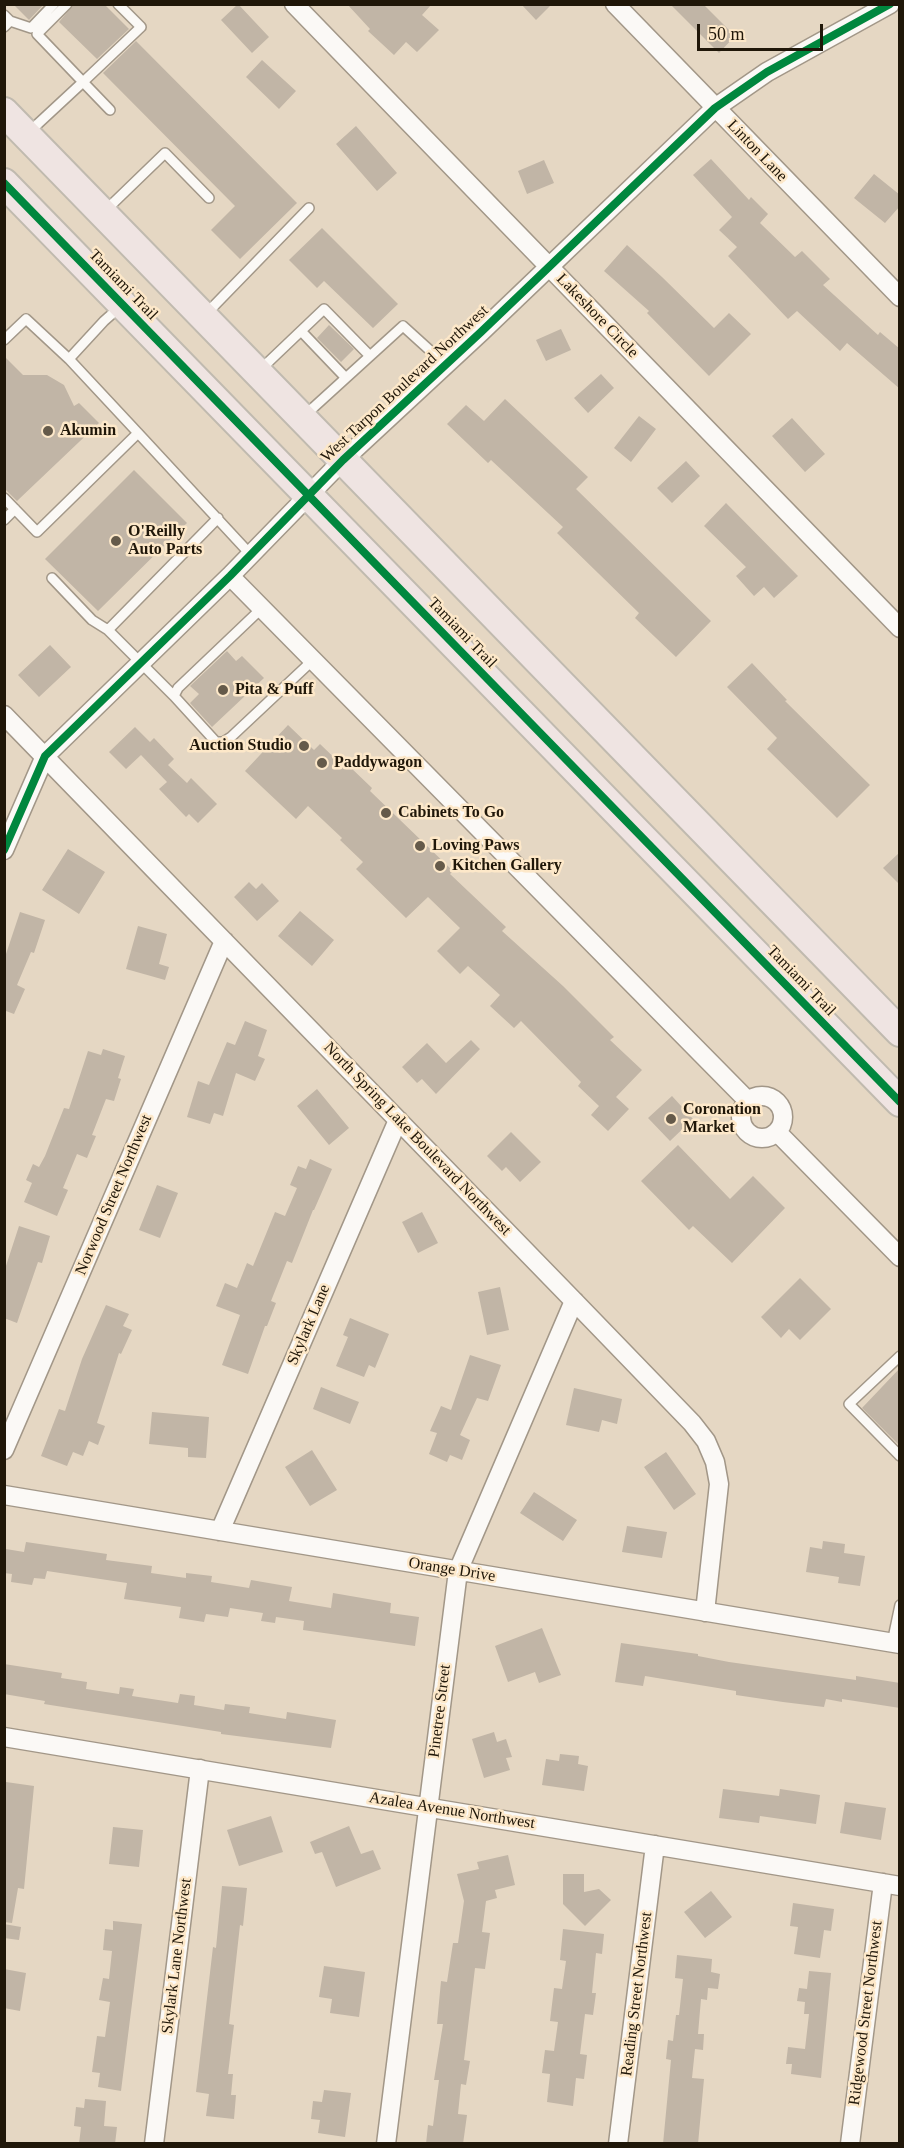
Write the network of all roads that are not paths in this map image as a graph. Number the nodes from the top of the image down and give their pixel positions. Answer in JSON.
{"nodes":[{"id":1,"x":54,"y":4,"type":"edge"},
{"id":2,"x":68,"y":4,"type":"edge"},
{"id":3,"x":118,"y":4,"type":"edge"},
{"id":4,"x":294,"y":4,"type":"edge"},
{"id":5,"x":615,"y":4,"type":"edge"},
{"id":6,"x":890,"y":4,"type":"edge"},
{"id":7,"x":6,"y":21,"type":"edge"},
{"id":8,"x":82,"y":82,"type":"junction"},
{"id":9,"x":715,"y":108,"type":"junction"},
{"id":10,"x":110,"y":110,"type":"dead end"},
{"id":11,"x":4,"y":112,"type":"edge"},
{"id":12,"x":27,"y":135,"type":"junction"},
{"id":13,"x":4,"y":183,"type":"edge"},
{"id":14,"x":208,"y":198,"type":"dead end"},
{"id":15,"x":309,"y":208,"type":"dead end"},
{"id":16,"x":103,"y":213,"type":"junction"},
{"id":17,"x":548,"y":267,"type":"junction"},
{"id":18,"x":900,"y":297,"type":"edge"},
{"id":19,"x":122,"y":304,"type":"junction"},
{"id":20,"x":203,"y":316,"type":"junction"},
{"id":21,"x":301,"y":331,"type":"junction"},
{"id":22,"x":4,"y":340,"type":"edge"},
{"id":23,"x":370,"y":356,"type":"junction"},
{"id":24,"x":69,"y":359,"type":"junction"},
{"id":25,"x":446,"y":365,"type":"junction"},
{"id":26,"x":258,"y":372,"type":"junction"},
{"id":27,"x":345,"y":377,"type":"junction"},
{"id":28,"x":302,"y":418,"type":"junction"},
{"id":29,"x":138,"y":433,"type":"junction"},
{"id":30,"x":343,"y":460,"type":"junction"},
{"id":31,"x":309,"y":496,"type":"junction"},
{"id":32,"x":4,"y":498,"type":"edge"},
{"id":33,"x":15,"y":509,"type":"junction"},
{"id":34,"x":218,"y":518,"type":"junction"},
{"id":35,"x":4,"y":520,"type":"edge"},
{"id":36,"x":251,"y":555,"type":"junction"},
{"id":37,"x":230,"y":576,"type":"junction"},
{"id":38,"x":52,"y":578,"type":"dead end"},
{"id":39,"x":262,"y":608,"type":"junction"},
{"id":40,"x":900,"y":628,"type":"edge"},
{"id":41,"x":108,"y":630,"type":"junction"},
{"id":42,"x":313,"y":660,"type":"junction"},
{"id":43,"x":141,"y":663,"type":"junction"},
{"id":44,"x":174,"y":696,"type":"junction"},
{"id":45,"x":4,"y":715,"type":"edge"},
{"id":46,"x":45,"y":756,"type":"junction"},
{"id":47,"x":4,"y":850,"type":"edge"},
{"id":48,"x":224,"y":941,"type":"junction"},
{"id":49,"x":900,"y":1032,"type":"edge"},
{"id":50,"x":897,"y":1098,"type":"edge"},
{"id":51,"x":748,"y":1101,"type":"junction"},
{"id":52,"x":398,"y":1119,"type":"junction"},
{"id":53,"x":777,"y":1132,"type":"junction"},
{"id":54,"x":900,"y":1257,"type":"edge"},
{"id":55,"x":574,"y":1301,"type":"junction"},
{"id":56,"x":900,"y":1356,"type":"edge"},
{"id":57,"x":4,"y":1450,"type":"edge"},
{"id":58,"x":900,"y":1456,"type":"edge"},
{"id":59,"x":4,"y":1495,"type":"edge"},
{"id":60,"x":220,"y":1531,"type":"junction"},
{"id":61,"x":458,"y":1571,"type":"junction"},
{"id":62,"x":900,"y":1605,"type":"edge"},
{"id":63,"x":705,"y":1612,"type":"junction"},
{"id":64,"x":896,"y":1644,"type":"edge"},
{"id":65,"x":4,"y":1737,"type":"edge"},
{"id":66,"x":201,"y":1769,"type":"junction"},
{"id":67,"x":428,"y":1807,"type":"junction"},
{"id":68,"x":655,"y":1845,"type":"junction"},
{"id":69,"x":891,"y":1884,"type":"edge"},
{"id":70,"x":154,"y":2144,"type":"edge"},
{"id":71,"x":386,"y":2144,"type":"edge"},
{"id":72,"x":618,"y":2144,"type":"edge"},
{"id":73,"x":850,"y":2144,"type":"edge"}],
"edges":[{"from":1,"to":7,"type":"lane"},
{"from":2,"to":8,"type":"lane"},
{"from":3,"to":8,"type":"lane"},
{"from":4,"to":17,"type":"street","name":"Lakeshore Circle"},
{"from":5,"to":9,"type":"street","name":"Linton Lane"},
{"from":6,"to":9,"type":"street","name":"West Tarpon Boulevard Northwest"},
{"from":8,"to":10,"type":"lane"},
{"from":8,"to":12,"type":"lane"},
{"from":9,"to":17,"type":"street","name":"West Tarpon Boulevard Northwest"},
{"from":9,"to":18,"type":"street","name":"Linton Lane"},
{"from":11,"to":12,"type":"main road"},
{"from":12,"to":16,"type":"main road"},
{"from":13,"to":19,"type":"main road","name":"Tamiami Trail"},
{"from":14,"to":16,"type":"lane"},
{"from":15,"to":20,"type":"lane"},
{"from":16,"to":20,"type":"main road"},
{"from":17,"to":25,"type":"street","name":"West Tarpon Boulevard Northwest"},
{"from":17,"to":40,"type":"street","name":"Lakeshore Circle"},
{"from":19,"to":24,"type":"lane"},
{"from":19,"to":31,"type":"main road","name":"Tamiami Trail"},
{"from":20,"to":26,"type":"main road"},
{"from":21,"to":23,"type":"lane"},
{"from":21,"to":26,"type":"lane"},
{"from":21,"to":27,"type":"lane"},
{"from":22,"to":24,"type":"lane"},
{"from":23,"to":25,"type":"lane"},
{"from":23,"to":27,"type":"lane"},
{"from":24,"to":29,"type":"lane"},
{"from":25,"to":30,"type":"street","name":"West Tarpon Boulevard Northwest"},
{"from":26,"to":28,"type":"main road"},
{"from":27,"to":28,"type":"lane"},
{"from":28,"to":30,"type":"main road"},
{"from":29,"to":33,"type":"lane"},
{"from":29,"to":34,"type":"lane"},
{"from":30,"to":31,"type":"street","name":"West Tarpon Boulevard Northwest"},
{"from":30,"to":49,"type":"main road"},
{"from":31,"to":36,"type":"street","name":"West Tarpon Boulevard Northwest"},
{"from":31,"to":50,"type":"main road","name":"Tamiami Trail"},
{"from":32,"to":33,"type":"lane"},
{"from":33,"to":35,"type":"lane"},
{"from":34,"to":36,"type":"lane"},
{"from":34,"to":41,"type":"lane"},
{"from":36,"to":37,"type":"street","name":"West Tarpon Boulevard Northwest"},
{"from":37,"to":39,"type":"street"},
{"from":37,"to":43,"type":"street","name":"West Tarpon Boulevard Northwest"},
{"from":38,"to":41,"type":"lane"},
{"from":39,"to":42,"type":"street"},
{"from":39,"to":44,"type":"lane"},
{"from":41,"to":43,"type":"lane"},
{"from":42,"to":44,"type":"lane"},
{"from":42,"to":51,"type":"street"},
{"from":43,"to":44,"type":"lane"},
{"from":43,"to":46,"type":"street","name":"West Tarpon Boulevard Northwest"},
{"from":45,"to":46,"type":"street","name":"North Spring Lake Boulevard Northwest"},
{"from":46,"to":47,"type":"street","name":"West Tarpon Boulevard Northwest"},
{"from":46,"to":48,"type":"street","name":"North Spring Lake Boulevard Northwest"},
{"from":48,"to":52,"type":"street","name":"North Spring Lake Boulevard Northwest"},
{"from":48,"to":57,"type":"street","name":"Norwood Street Northwest"},
{"from":51,"to":53,"type":"street"},
{"from":51,"to":53,"type":"street"},
{"from":52,"to":55,"type":"street","name":"North Spring Lake Boulevard Northwest"},
{"from":52,"to":60,"type":"street","name":"Skylark Lane"},
{"from":53,"to":54,"type":"street"},
{"from":55,"to":61,"type":"street","name":"Pinetree Street"},
{"from":55,"to":63,"type":"street","name":"North Spring Lake Boulevard Northwest"},
{"from":56,"to":58,"type":"lane"},
{"from":59,"to":60,"type":"street","name":"Orange Drive"},
{"from":60,"to":61,"type":"street","name":"Orange Drive"},
{"from":61,"to":63,"type":"street","name":"Orange Drive"},
{"from":61,"to":67,"type":"street","name":"Pinetree Street"},
{"from":62,"to":64,"type":"lane"},
{"from":63,"to":64,"type":"street","name":"Orange Drive"},
{"from":65,"to":66,"type":"street","name":"Azalea Avenue Northwest"},
{"from":66,"to":67,"type":"street","name":"Azalea Avenue Northwest"},
{"from":66,"to":70,"type":"street","name":"Skylark Lane Northwest"},
{"from":67,"to":68,"type":"street","name":"Azalea Avenue Northwest"},
{"from":67,"to":71,"type":"street","name":"Pinetree Street"},
{"from":68,"to":69,"type":"street","name":"Azalea Avenue Northwest"},
{"from":68,"to":72,"type":"street","name":"Reading Street Northwest"},
{"from":69,"to":73,"type":"street","name":"Ridgewood Street Northwest"}]}
